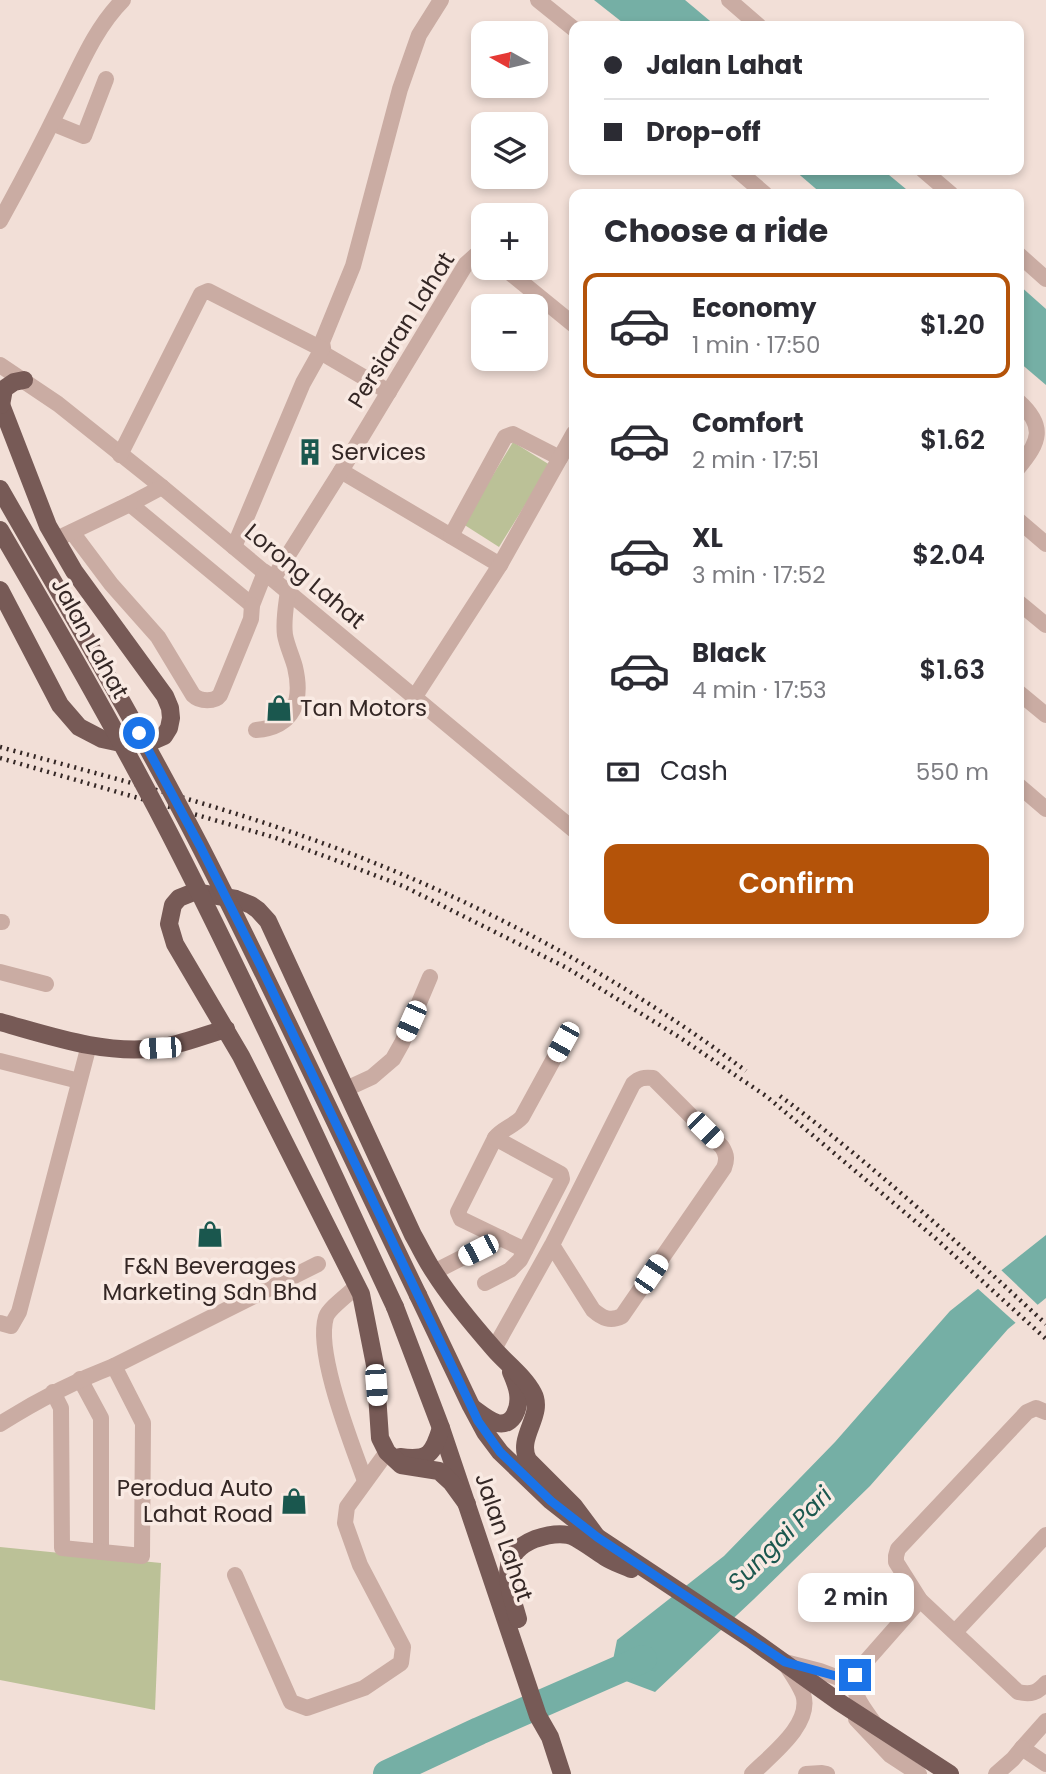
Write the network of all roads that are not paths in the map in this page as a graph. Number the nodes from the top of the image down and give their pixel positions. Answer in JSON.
{"nodes":[{"id":1,"x":123,"y":0,"type":"edge"},
{"id":2,"x":441,"y":0,"type":"edge"},
{"id":3,"x":538,"y":0,"type":"edge"},
{"id":4,"x":730,"y":0,"type":"edge"},
{"id":5,"x":753,"y":21,"type":"edge"},
{"id":6,"x":569,"y":25,"type":"edge"},
{"id":7,"x":106,"y":79,"type":"dead end"},
{"id":8,"x":52,"y":123,"type":"junction"},
{"id":9,"x":743,"y":175,"type":"edge"},
{"id":10,"x":929,"y":175,"type":"edge"},
{"id":11,"x":759,"y":189,"type":"edge"},
{"id":12,"x":945,"y":189,"type":"edge"},
{"id":13,"x":0,"y":221,"type":"edge"},
{"id":14,"x":1024,"y":259,"type":"edge"},
{"id":15,"x":471,"y":260,"type":"edge"},
{"id":16,"x":1046,"y":279,"type":"edge"},
{"id":17,"x":519,"y":280,"type":"edge"},
{"id":18,"x":569,"y":321,"type":"edge"},
{"id":19,"x":322,"y":349,"type":"junction"},
{"id":20,"x":0,"y":365,"type":"edge"},
{"id":21,"x":24,"y":380,"type":"junction"},
{"id":22,"x":389,"y":392,"type":"junction"},
{"id":23,"x":0,"y":403,"type":"edge"},
{"id":24,"x":1024,"y":406,"type":"edge"},
{"id":25,"x":569,"y":442,"type":"edge"},
{"id":26,"x":120,"y":455,"type":"junction"},
{"id":27,"x":560,"y":458,"type":"junction"},
{"id":28,"x":1024,"y":462,"type":"edge"},
{"id":29,"x":341,"y":471,"type":"junction"},
{"id":30,"x":162,"y":488,"type":"junction"},
{"id":31,"x":0,"y":489,"type":"edge"},
{"id":32,"x":130,"y":504,"type":"junction"},
{"id":33,"x":1024,"y":525,"type":"edge"},
{"id":34,"x":0,"y":530,"type":"edge"},
{"id":35,"x":72,"y":531,"type":"junction"},
{"id":36,"x":451,"y":536,"type":"junction"},
{"id":37,"x":55,"y":540,"type":"junction"},
{"id":38,"x":1046,"y":544,"type":"edge"},
{"id":39,"x":234,"y":547,"type":"junction"},
{"id":40,"x":500,"y":565,"type":"junction"},
{"id":41,"x":269,"y":576,"type":"junction"},
{"id":42,"x":0,"y":590,"type":"edge"},
{"id":43,"x":288,"y":592,"type":"junction"},
{"id":44,"x":253,"y":605,"type":"junction"},
{"id":45,"x":1024,"y":607,"type":"edge"},
{"id":46,"x":1046,"y":625,"type":"edge"},
{"id":47,"x":1024,"y":697,"type":"edge"},
{"id":48,"x":414,"y":698,"type":"junction"},
{"id":49,"x":1046,"y":715,"type":"edge"},
{"id":50,"x":257,"y":730,"type":"dead end"},
{"id":51,"x":1024,"y":790,"type":"edge"},
{"id":52,"x":1046,"y":809,"type":"edge"},
{"id":53,"x":569,"y":826,"type":"edge"},
{"id":54,"x":0,"y":972,"type":"edge"},
{"id":55,"x":430,"y":977,"type":"dead end"},
{"id":56,"x":46,"y":984,"type":"dead end"},
{"id":57,"x":0,"y":1023,"type":"edge"},
{"id":58,"x":226,"y":1029,"type":"junction"},
{"id":59,"x":563,"y":1042,"type":"dead end"},
{"id":60,"x":89,"y":1045,"type":"junction"},
{"id":61,"x":0,"y":1061,"type":"edge"},
{"id":62,"x":79,"y":1082,"type":"junction"},
{"id":63,"x":345,"y":1089,"type":"junction"},
{"id":64,"x":495,"y":1138,"type":"junction"},
{"id":65,"x":501,"y":1238,"type":"junction"},
{"id":66,"x":552,"y":1245,"type":"junction"},
{"id":67,"x":525,"y":1250,"type":"junction"},
{"id":68,"x":318,"y":1264,"type":"dead end"},
{"id":69,"x":434,"y":1272,"type":"junction"},
{"id":70,"x":485,"y":1283,"type":"dead end"},
{"id":71,"x":357,"y":1286,"type":"junction"},
{"id":72,"x":0,"y":1323,"type":"edge"},
{"id":73,"x":500,"y":1355,"type":"junction"},
{"id":74,"x":114,"y":1366,"type":"junction"},
{"id":75,"x":80,"y":1379,"type":"junction"},
{"id":76,"x":53,"y":1392,"type":"junction"},
{"id":77,"x":471,"y":1406,"type":"junction"},
{"id":78,"x":1046,"y":1412,"type":"edge"},
{"id":79,"x":0,"y":1424,"type":"edge"},
{"id":80,"x":441,"y":1428,"type":"junction"},
{"id":81,"x":387,"y":1452,"type":"junction"},
{"id":82,"x":365,"y":1481,"type":"junction"},
{"id":83,"x":467,"y":1504,"type":"junction"},
{"id":84,"x":1046,"y":1535,"type":"edge"},
{"id":85,"x":597,"y":1537,"type":"junction"},
{"id":86,"x":101,"y":1552,"type":"junction"},
{"id":87,"x":235,"y":1575,"type":"dead end"},
{"id":88,"x":673,"y":1586,"type":"junction"},
{"id":89,"x":920,"y":1600,"type":"junction"},
{"id":90,"x":955,"y":1632,"type":"junction"},
{"id":91,"x":785,"y":1662,"type":"junction"},
{"id":92,"x":855,"y":1675,"type":"junction"},
{"id":93,"x":1046,"y":1683,"type":"edge"},
{"id":94,"x":839,"y":1702,"type":"junction"},
{"id":95,"x":538,"y":1704,"type":"junction"},
{"id":96,"x":1046,"y":1721,"type":"edge"},
{"id":97,"x":875,"y":1725,"type":"junction"},
{"id":98,"x":1015,"y":1760,"type":"edge"},
{"id":99,"x":1046,"y":1764,"type":"edge"},
{"id":100,"x":562,"y":1774,"type":"edge"},
{"id":101,"x":752,"y":1774,"type":"edge"},
{"id":102,"x":806,"y":1774,"type":"edge"},
{"id":103,"x":827,"y":1774,"type":"edge"},
{"id":104,"x":919,"y":1774,"type":"edge"},
{"id":105,"x":951,"y":1774,"type":"edge"},
{"id":106,"x":996,"y":1774,"type":"edge"}],
"edges":[{"from":1,"to":8,"type":"street"},
{"from":2,"to":19,"type":"street"},
{"from":3,"to":6,"type":"street"},
{"from":4,"to":5,"type":"street"},
{"from":7,"to":8,"type":"street"},
{"from":8,"to":13,"type":"street"},
{"from":9,"to":11,"type":"street"},
{"from":10,"to":12,"type":"street"},
{"from":14,"to":16,"type":"street"},
{"from":15,"to":22,"type":"street","name":"Persiaran Lahat"},
{"from":17,"to":18,"type":"street"},
{"from":19,"to":22,"type":"street"},
{"from":19,"to":26,"type":"street"},
{"from":19,"to":39,"type":"street"},
{"from":20,"to":21,"type":"street","name":"Lorong Lahat"},
{"from":21,"to":23,"type":"main road"},
{"from":21,"to":26,"type":"street","name":"Lorong Lahat"},
{"from":22,"to":29,"type":"street","name":"Persiaran Lahat"},
{"from":23,"to":37,"type":"main road"},
{"from":24,"to":28,"type":"street"},
{"from":25,"to":27,"type":"street"},
{"from":26,"to":30,"type":"street","name":"Lorong Lahat"},
{"from":27,"to":36,"type":"street"},
{"from":27,"to":40,"type":"street"},
{"from":29,"to":36,"type":"street"},
{"from":29,"to":41,"type":"street","name":"Persiaran Lahat"},
{"from":30,"to":32,"type":"street"},
{"from":30,"to":39,"type":"street","name":"Lorong Lahat"},
{"from":31,"to":77,"type":"main road","name":"Jalan Lahat","bridge":true},
{"from":32,"to":35,"type":"street"},
{"from":32,"to":44,"type":"street"},
{"from":33,"to":38,"type":"street"},
{"from":34,"to":80,"type":"main road","name":"Jalan Lahat","bridge":true},
{"from":35,"to":37,"type":"street"},
{"from":35,"to":44,"type":"street","name":"Persiaran Lahat"},
{"from":36,"to":40,"type":"street"},
{"from":37,"to":42,"type":"main road"},
{"from":39,"to":41,"type":"street","name":"Lorong Lahat"},
{"from":40,"to":48,"type":"street"},
{"from":41,"to":43,"type":"street","name":"Lorong Lahat"},
{"from":41,"to":44,"type":"street","name":"Persiaran Lahat"},
{"from":43,"to":48,"type":"street","name":"Lorong Lahat"},
{"from":43,"to":50,"type":"street"},
{"from":45,"to":46,"type":"street"},
{"from":47,"to":49,"type":"street"},
{"from":48,"to":53,"type":"street","name":"Lorong Lahat"},
{"from":51,"to":52,"type":"street"},
{"from":54,"to":56,"type":"street"},
{"from":55,"to":63,"type":"street"},
{"from":57,"to":60,"type":"main road"},
{"from":58,"to":60,"type":"main road"},
{"from":58,"to":63,"type":"main road"},
{"from":58,"to":71,"type":"main road"},
{"from":59,"to":64,"type":"street"},
{"from":60,"to":62,"type":"street"},
{"from":61,"to":62,"type":"street"},
{"from":62,"to":72,"type":"street"},
{"from":63,"to":69,"type":"main road"},
{"from":64,"to":65,"type":"street"},
{"from":64,"to":67,"type":"street"},
{"from":65,"to":67,"type":"street"},
{"from":65,"to":69,"type":"street"},
{"from":66,"to":66,"type":"street"},
{"from":66,"to":73,"type":"street"},
{"from":67,"to":70,"type":"street"},
{"from":68,"to":74,"type":"street"},
{"from":69,"to":73,"type":"main road"},
{"from":71,"to":81,"type":"main road"},
{"from":71,"to":82,"type":"street"},
{"from":73,"to":77,"type":"main road"},
{"from":73,"to":85,"type":"main road"},
{"from":74,"to":75,"type":"street"},
{"from":74,"to":86,"type":"street"},
{"from":75,"to":76,"type":"street"},
{"from":75,"to":86,"type":"street"},
{"from":76,"to":79,"type":"street"},
{"from":76,"to":86,"type":"street"},
{"from":77,"to":85,"type":"main road","name":"Jalan Lahat"},
{"from":78,"to":89,"type":"street"},
{"from":80,"to":81,"type":"main road"},
{"from":80,"to":83,"type":"main road","name":"Jalan Lahat"},
{"from":81,"to":82,"type":"street"},
{"from":81,"to":83,"type":"main road"},
{"from":82,"to":87,"type":"street"},
{"from":83,"to":95,"type":"main road","name":"Jalan Lahat"},
{"from":84,"to":90,"type":"street"},
{"from":85,"to":88,"type":"main road","name":"Jalan Lahat"},
{"from":88,"to":91,"type":"main road"},
{"from":88,"to":95,"type":"main road"},
{"from":89,"to":90,"type":"street"},
{"from":89,"to":92,"type":"street"},
{"from":90,"to":93,"type":"street"},
{"from":91,"to":92,"type":"street"},
{"from":91,"to":94,"type":"main road"},
{"from":91,"to":101,"type":"street"},
{"from":92,"to":97,"type":"street"},
{"from":94,"to":97,"type":"main road"},
{"from":94,"to":104,"type":"street"},
{"from":95,"to":100,"type":"main road","name":"Jalan Lahat"},
{"from":96,"to":98,"type":"street"},
{"from":97,"to":105,"type":"main road"},
{"from":98,"to":99,"type":"street"},
{"from":98,"to":106,"type":"street"},
{"from":102,"to":103,"type":"street"}]}
